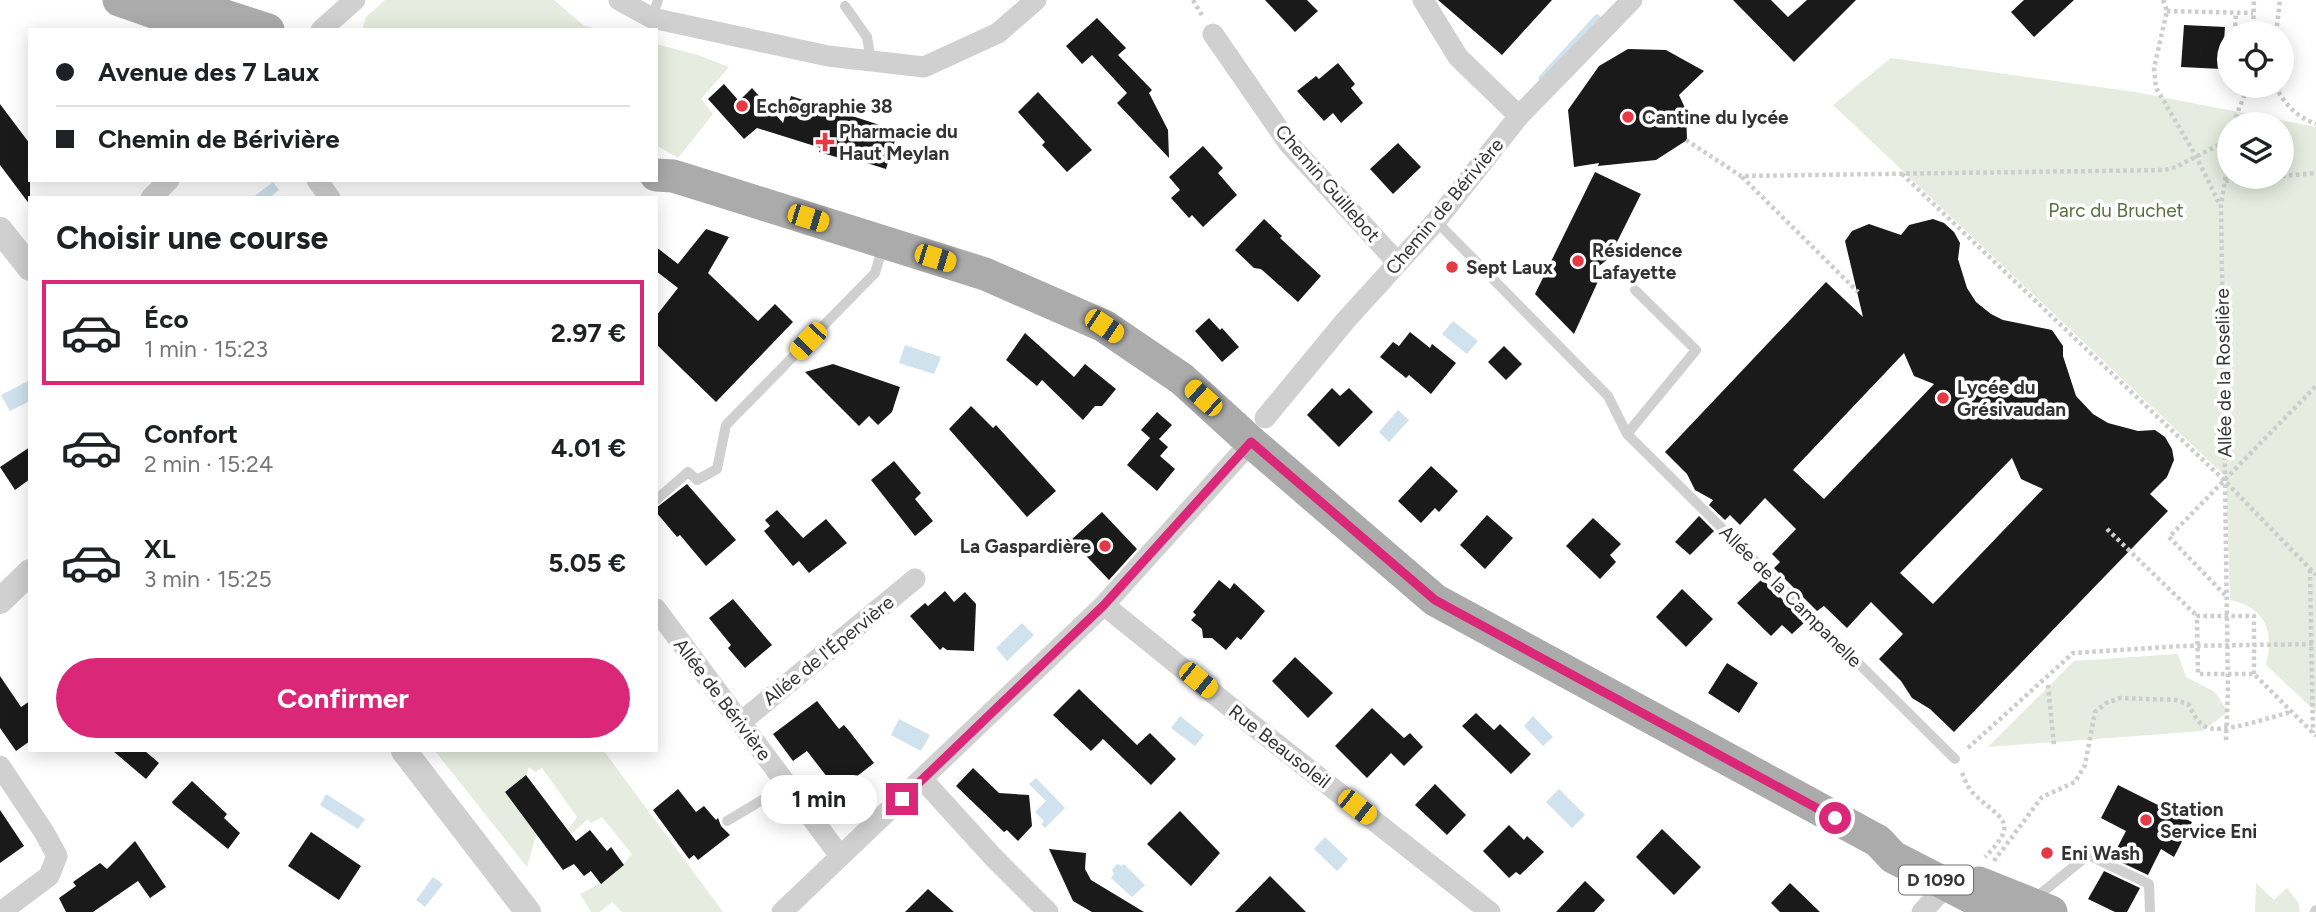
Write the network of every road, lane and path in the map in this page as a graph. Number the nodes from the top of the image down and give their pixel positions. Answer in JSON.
{"nodes":[{"id":1,"x":119,"y":0,"type":"edge"},
{"id":2,"x":176,"y":0,"type":"edge"},
{"id":3,"x":355,"y":0,"type":"edge"},
{"id":4,"x":619,"y":0,"type":"edge"},
{"id":5,"x":1036,"y":0,"type":"edge"},
{"id":6,"x":1423,"y":0,"type":"edge"},
{"id":7,"x":1632,"y":0,"type":"edge"},
{"id":8,"x":2163,"y":0,"type":"edge"},
{"id":9,"x":2262,"y":0,"type":"edge"},
{"id":10,"x":2280,"y":0,"type":"edge"},
{"id":11,"x":2253,"y":2,"type":"edge"},
{"id":12,"x":845,"y":6,"type":"dead end"},
{"id":13,"x":655,"y":9,"type":"edge"},
{"id":14,"x":2167,"y":11,"type":"junction"},
{"id":15,"x":2236,"y":12,"type":"junction"},
{"id":16,"x":2253,"y":13,"type":"junction"},
{"id":17,"x":2236,"y":21,"type":"edge"},
{"id":18,"x":2253,"y":21,"type":"edge"},
{"id":19,"x":2277,"y":21,"type":"edge"},
{"id":20,"x":198,"y":28,"type":"edge"},
{"id":21,"x":262,"y":28,"type":"edge"},
{"id":22,"x":323,"y":28,"type":"edge"},
{"id":23,"x":1213,"y":34,"type":"dead end"},
{"id":24,"x":872,"y":61,"type":"junction"},
{"id":25,"x":2283,"y":98,"type":"edge"},
{"id":26,"x":1519,"y":116,"type":"junction"},
{"id":27,"x":2316,"y":124,"type":"edge"},
{"id":28,"x":1686,"y":140,"type":"dead end"},
{"id":29,"x":2217,"y":146,"type":"edge"},
{"id":30,"x":2196,"y":156,"type":"junction"},
{"id":31,"x":662,"y":173,"type":"edge"},
{"id":32,"x":2316,"y":173,"type":"edge"},
{"id":33,"x":1902,"y":174,"type":"junction"},
{"id":34,"x":2294,"y":175,"type":"edge"},
{"id":35,"x":1741,"y":176,"type":"junction"},
{"id":36,"x":167,"y":182,"type":"edge"},
{"id":37,"x":2223,"y":189,"type":"edge"},
{"id":38,"x":153,"y":196,"type":"edge"},
{"id":39,"x":2221,"y":206,"type":"junction"},
{"id":40,"x":1436,"y":221,"type":"junction"},
{"id":41,"x":0,"y":230,"type":"edge"},
{"id":42,"x":884,"y":242,"type":"junction"},
{"id":43,"x":1397,"y":262,"type":"junction"},
{"id":44,"x":28,"y":265,"type":"edge"},
{"id":45,"x":1635,"y":290,"type":"dead end"},
{"id":46,"x":1858,"y":292,"type":"dead end"},
{"id":47,"x":2316,"y":386,"type":"edge"},
{"id":48,"x":1258,"y":430,"type":"junction"},
{"id":49,"x":1627,"y":435,"type":"junction"},
{"id":50,"x":2224,"y":480,"type":"junction"},
{"id":51,"x":658,"y":498,"type":"edge"},
{"id":52,"x":2107,"y":529,"type":"dead end"},
{"id":53,"x":2310,"y":569,"type":"junction"},
{"id":54,"x":28,"y":574,"type":"edge"},
{"id":55,"x":2316,"y":575,"type":"edge"},
{"id":56,"x":915,"y":579,"type":"dead end"},
{"id":57,"x":2225,"y":598,"type":"junction"},
{"id":58,"x":0,"y":601,"type":"edge"},
{"id":59,"x":1104,"y":605,"type":"junction"},
{"id":60,"x":658,"y":613,"type":"edge"},
{"id":61,"x":2197,"y":616,"type":"junction"},
{"id":62,"x":2226,"y":616,"type":"junction"},
{"id":63,"x":2314,"y":643,"type":"edge"},
{"id":64,"x":2254,"y":644,"type":"junction"},
{"id":65,"x":2226,"y":645,"type":"junction"},
{"id":66,"x":2197,"y":646,"type":"junction"},
{"id":67,"x":2227,"y":674,"type":"junction"},
{"id":68,"x":2255,"y":675,"type":"junction"},
{"id":69,"x":2048,"y":685,"type":"dead end"},
{"id":70,"x":2291,"y":712,"type":"junction"},
{"id":71,"x":741,"y":722,"type":"junction"},
{"id":72,"x":2225,"y":729,"type":"junction"},
{"id":73,"x":2315,"y":735,"type":"edge"},
{"id":74,"x":2226,"y":740,"type":"dead end"},
{"id":75,"x":2054,"y":745,"type":"dead end"},
{"id":76,"x":405,"y":752,"type":"edge"},
{"id":77,"x":1955,"y":758,"type":"junction"},
{"id":78,"x":0,"y":766,"type":"edge"},
{"id":79,"x":923,"y":780,"type":"junction"},
{"id":80,"x":787,"y":785,"type":"junction"},
{"id":81,"x":727,"y":821,"type":"dead end"},
{"id":82,"x":1878,"y":841,"type":"junction"},
{"id":83,"x":840,"y":856,"type":"junction"},
{"id":84,"x":1980,"y":862,"type":"dead end"},
{"id":85,"x":1992,"y":864,"type":"dead end"},
{"id":86,"x":1946,"y":886,"type":"junction"},
{"id":87,"x":2027,"y":909,"type":"edge"},
{"id":88,"x":1,"y":912,"type":"edge"},
{"id":89,"x":528,"y":912,"type":"edge"},
{"id":90,"x":782,"y":912,"type":"edge"},
{"id":91,"x":1048,"y":912,"type":"edge"},
{"id":92,"x":1490,"y":912,"type":"edge"},
{"id":93,"x":1922,"y":912,"type":"edge"},
{"id":94,"x":2150,"y":912,"type":"edge"}],
"edges":[{"from":1,"to":20,"type":"main road"},
{"from":2,"to":21,"type":"main road"},
{"from":3,"to":22,"type":"street"},
{"from":4,"to":13,"type":"street"},
{"from":5,"to":24,"type":"street"},
{"from":6,"to":26,"type":"street"},
{"from":7,"to":26,"type":"street","name":"Chemin de Bérivière"},
{"from":8,"to":14,"type":"path"},
{"from":9,"to":11,"type":"path"},
{"from":10,"to":19,"type":"path"},
{"from":11,"to":16,"type":"path"},
{"from":12,"to":24,"type":"lane"},
{"from":13,"to":24,"type":"street"},
{"from":14,"to":15,"type":"path"},
{"from":14,"to":30,"type":"path"},
{"from":15,"to":16,"type":"path"},
{"from":15,"to":17,"type":"path"},
{"from":16,"to":18,"type":"path"},
{"from":23,"to":43,"type":"street","name":"Chemin Guillebot"},
{"from":25,"to":27,"type":"path"},
{"from":26,"to":40,"type":"street","name":"Chemin de Bérivière"},
{"from":28,"to":35,"type":"path"},
{"from":29,"to":30,"type":"path"},
{"from":30,"to":33,"type":"path"},
{"from":30,"to":39,"type":"path"},
{"from":31,"to":42,"type":"main road","number":"D 1090"},
{"from":32,"to":34,"type":"path"},
{"from":33,"to":35,"type":"path"},
{"from":33,"to":50,"type":"path"},
{"from":35,"to":46,"type":"path"},
{"from":36,"to":38,"type":"street"},
{"from":37,"to":39,"type":"path","name":"Allée de la Roselière"},
{"from":39,"to":50,"type":"path","name":"Allée de la Roselière"},
{"from":40,"to":43,"type":"street","name":"Chemin de Bérivière"},
{"from":40,"to":49,"type":"lane","name":"Allée de la Campanelle"},
{"from":41,"to":44,"type":"street"},
{"from":42,"to":48,"type":"main road","number":"D 1090"},
{"from":42,"to":51,"type":"lane"},
{"from":43,"to":48,"type":"street","name":"Chemin de Bérivière"},
{"from":45,"to":49,"type":"lane"},
{"from":47,"to":50,"type":"path"},
{"from":48,"to":59,"type":"street","name":"Chemin de Bérivière"},
{"from":48,"to":82,"type":"main road","number":"D 1090"},
{"from":49,"to":77,"type":"lane","name":"Allée de la Campanelle"},
{"from":50,"to":53,"type":"path"},
{"from":50,"to":57,"type":"path","name":"Allée de la Roselière"},
{"from":50,"to":57,"type":"path"},
{"from":52,"to":61,"type":"path"},
{"from":53,"to":55,"type":"path"},
{"from":53,"to":63,"type":"path"},
{"from":54,"to":58,"type":"street"},
{"from":56,"to":71,"type":"street","name":"Allée de l'Épervière"},
{"from":57,"to":62,"type":"path","name":"Allée de la Roselière"},
{"from":59,"to":79,"type":"street","name":"Chemin de Bérivière"},
{"from":59,"to":92,"type":"street","name":"Rue Beausoleil"},
{"from":60,"to":71,"type":"street","name":"Allée de Bérivière"},
{"from":61,"to":62,"type":"path"},
{"from":61,"to":66,"type":"path"},
{"from":62,"to":64,"type":"path"},
{"from":62,"to":65,"type":"path","name":"Allée de la Roselière"},
{"from":63,"to":64,"type":"path"},
{"from":63,"to":73,"type":"path"},
{"from":64,"to":65,"type":"path"},
{"from":64,"to":68,"type":"path"},
{"from":65,"to":66,"type":"path"},
{"from":65,"to":67,"type":"path","name":"Allée de la Roselière"},
{"from":66,"to":67,"type":"path"},
{"from":66,"to":77,"type":"path"},
{"from":67,"to":68,"type":"path"},
{"from":67,"to":72,"type":"path","name":"Allée de la Roselière"},
{"from":68,"to":70,"type":"path"},
{"from":69,"to":75,"type":"path"},
{"from":70,"to":72,"type":"path"},
{"from":70,"to":73,"type":"path"},
{"from":71,"to":80,"type":"street","name":"Allée de Bérivière"},
{"from":72,"to":74,"type":"path","name":"Allée de la Roselière"},
{"from":72,"to":85,"type":"path"},
{"from":76,"to":89,"type":"street"},
{"from":77,"to":84,"type":"path"},
{"from":78,"to":88,"type":"street"},
{"from":79,"to":83,"type":"street","name":"Chemin de Bérivière"},
{"from":79,"to":91,"type":"street"},
{"from":80,"to":81,"type":"lane"},
{"from":80,"to":83,"type":"street","name":"Allée de Bérivière"},
{"from":82,"to":86,"type":"main road","number":"D 1090"},
{"from":82,"to":87,"type":"main road","number":"D 1090"},
{"from":83,"to":90,"type":"street","name":"Chemin de Bérivière"},
{"from":86,"to":87,"type":"main road","number":"D 1090"},
{"from":86,"to":93,"type":"street"},
{"from":87,"to":94,"type":"lane"}]}
